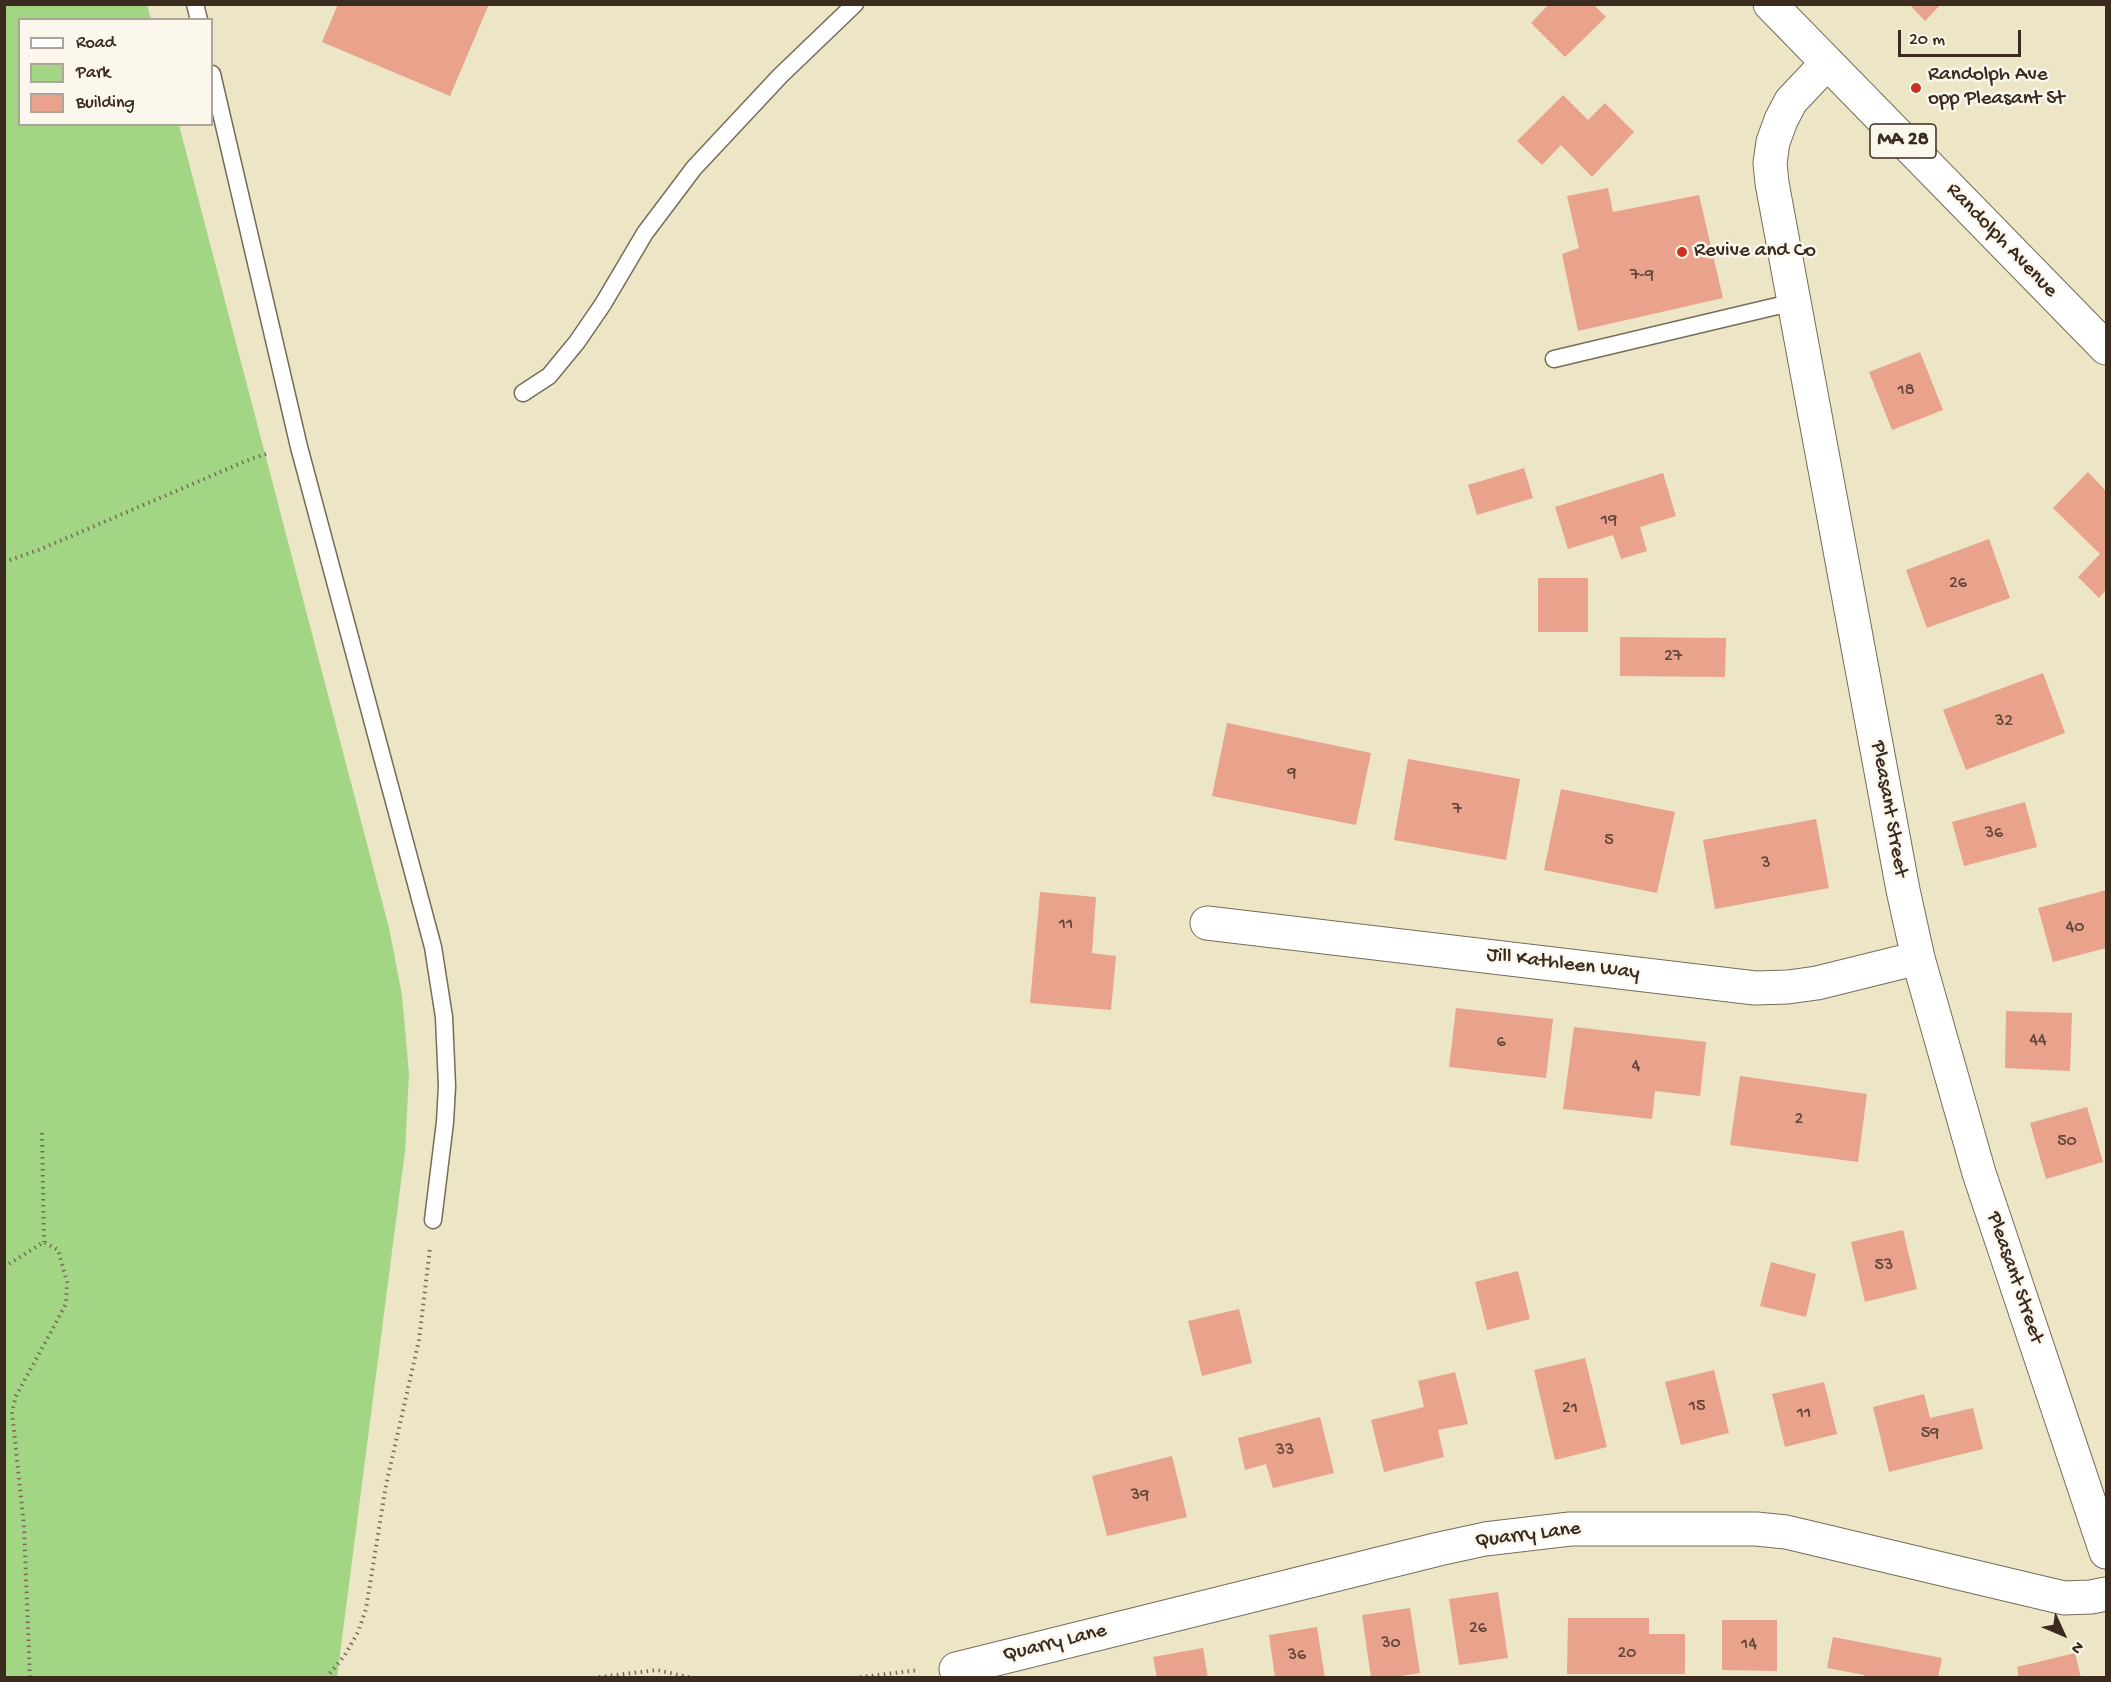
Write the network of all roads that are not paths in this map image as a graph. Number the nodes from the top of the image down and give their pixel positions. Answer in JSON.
{"nodes":[{"id":1,"x":855,"y":4,"type":"edge"},
{"id":2,"x":1770,"y":4,"type":"edge"},
{"id":3,"x":1827,"y":63,"type":"junction"},
{"id":4,"x":213,"y":78,"type":"edge"},
{"id":5,"x":1794,"y":302,"type":"junction"},
{"id":6,"x":2106,"y":348,"type":"edge"},
{"id":7,"x":1554,"y":359,"type":"dead end"},
{"id":8,"x":524,"y":393,"type":"dead end"},
{"id":9,"x":1207,"y":923,"type":"dead end"},
{"id":10,"x":1918,"y":958,"type":"junction"},
{"id":11,"x":433,"y":1220,"type":"road end"},
{"id":12,"x":2106,"y":1552,"type":"edge"},
{"id":13,"x":2106,"y":1594,"type":"edge"},
{"id":14,"x":956,"y":1669,"type":"road end"}],
"edges":[{"from":1,"to":8,"type":"lane"},
{"from":2,"to":3,"type":"street","name":"Randolph Avenue","number":"MA 28"},
{"from":3,"to":5,"type":"street","name":"Pleasant Street"},
{"from":3,"to":6,"type":"street","name":"Randolph Avenue","number":"MA 28"},
{"from":4,"to":11,"type":"lane"},
{"from":5,"to":7,"type":"lane"},
{"from":5,"to":10,"type":"street","name":"Pleasant Street"},
{"from":9,"to":10,"type":"street","name":"Jill Kathleen Way"},
{"from":10,"to":12,"type":"street","name":"Pleasant Street"},
{"from":13,"to":14,"type":"street","name":"Quarry Lane"}]}
